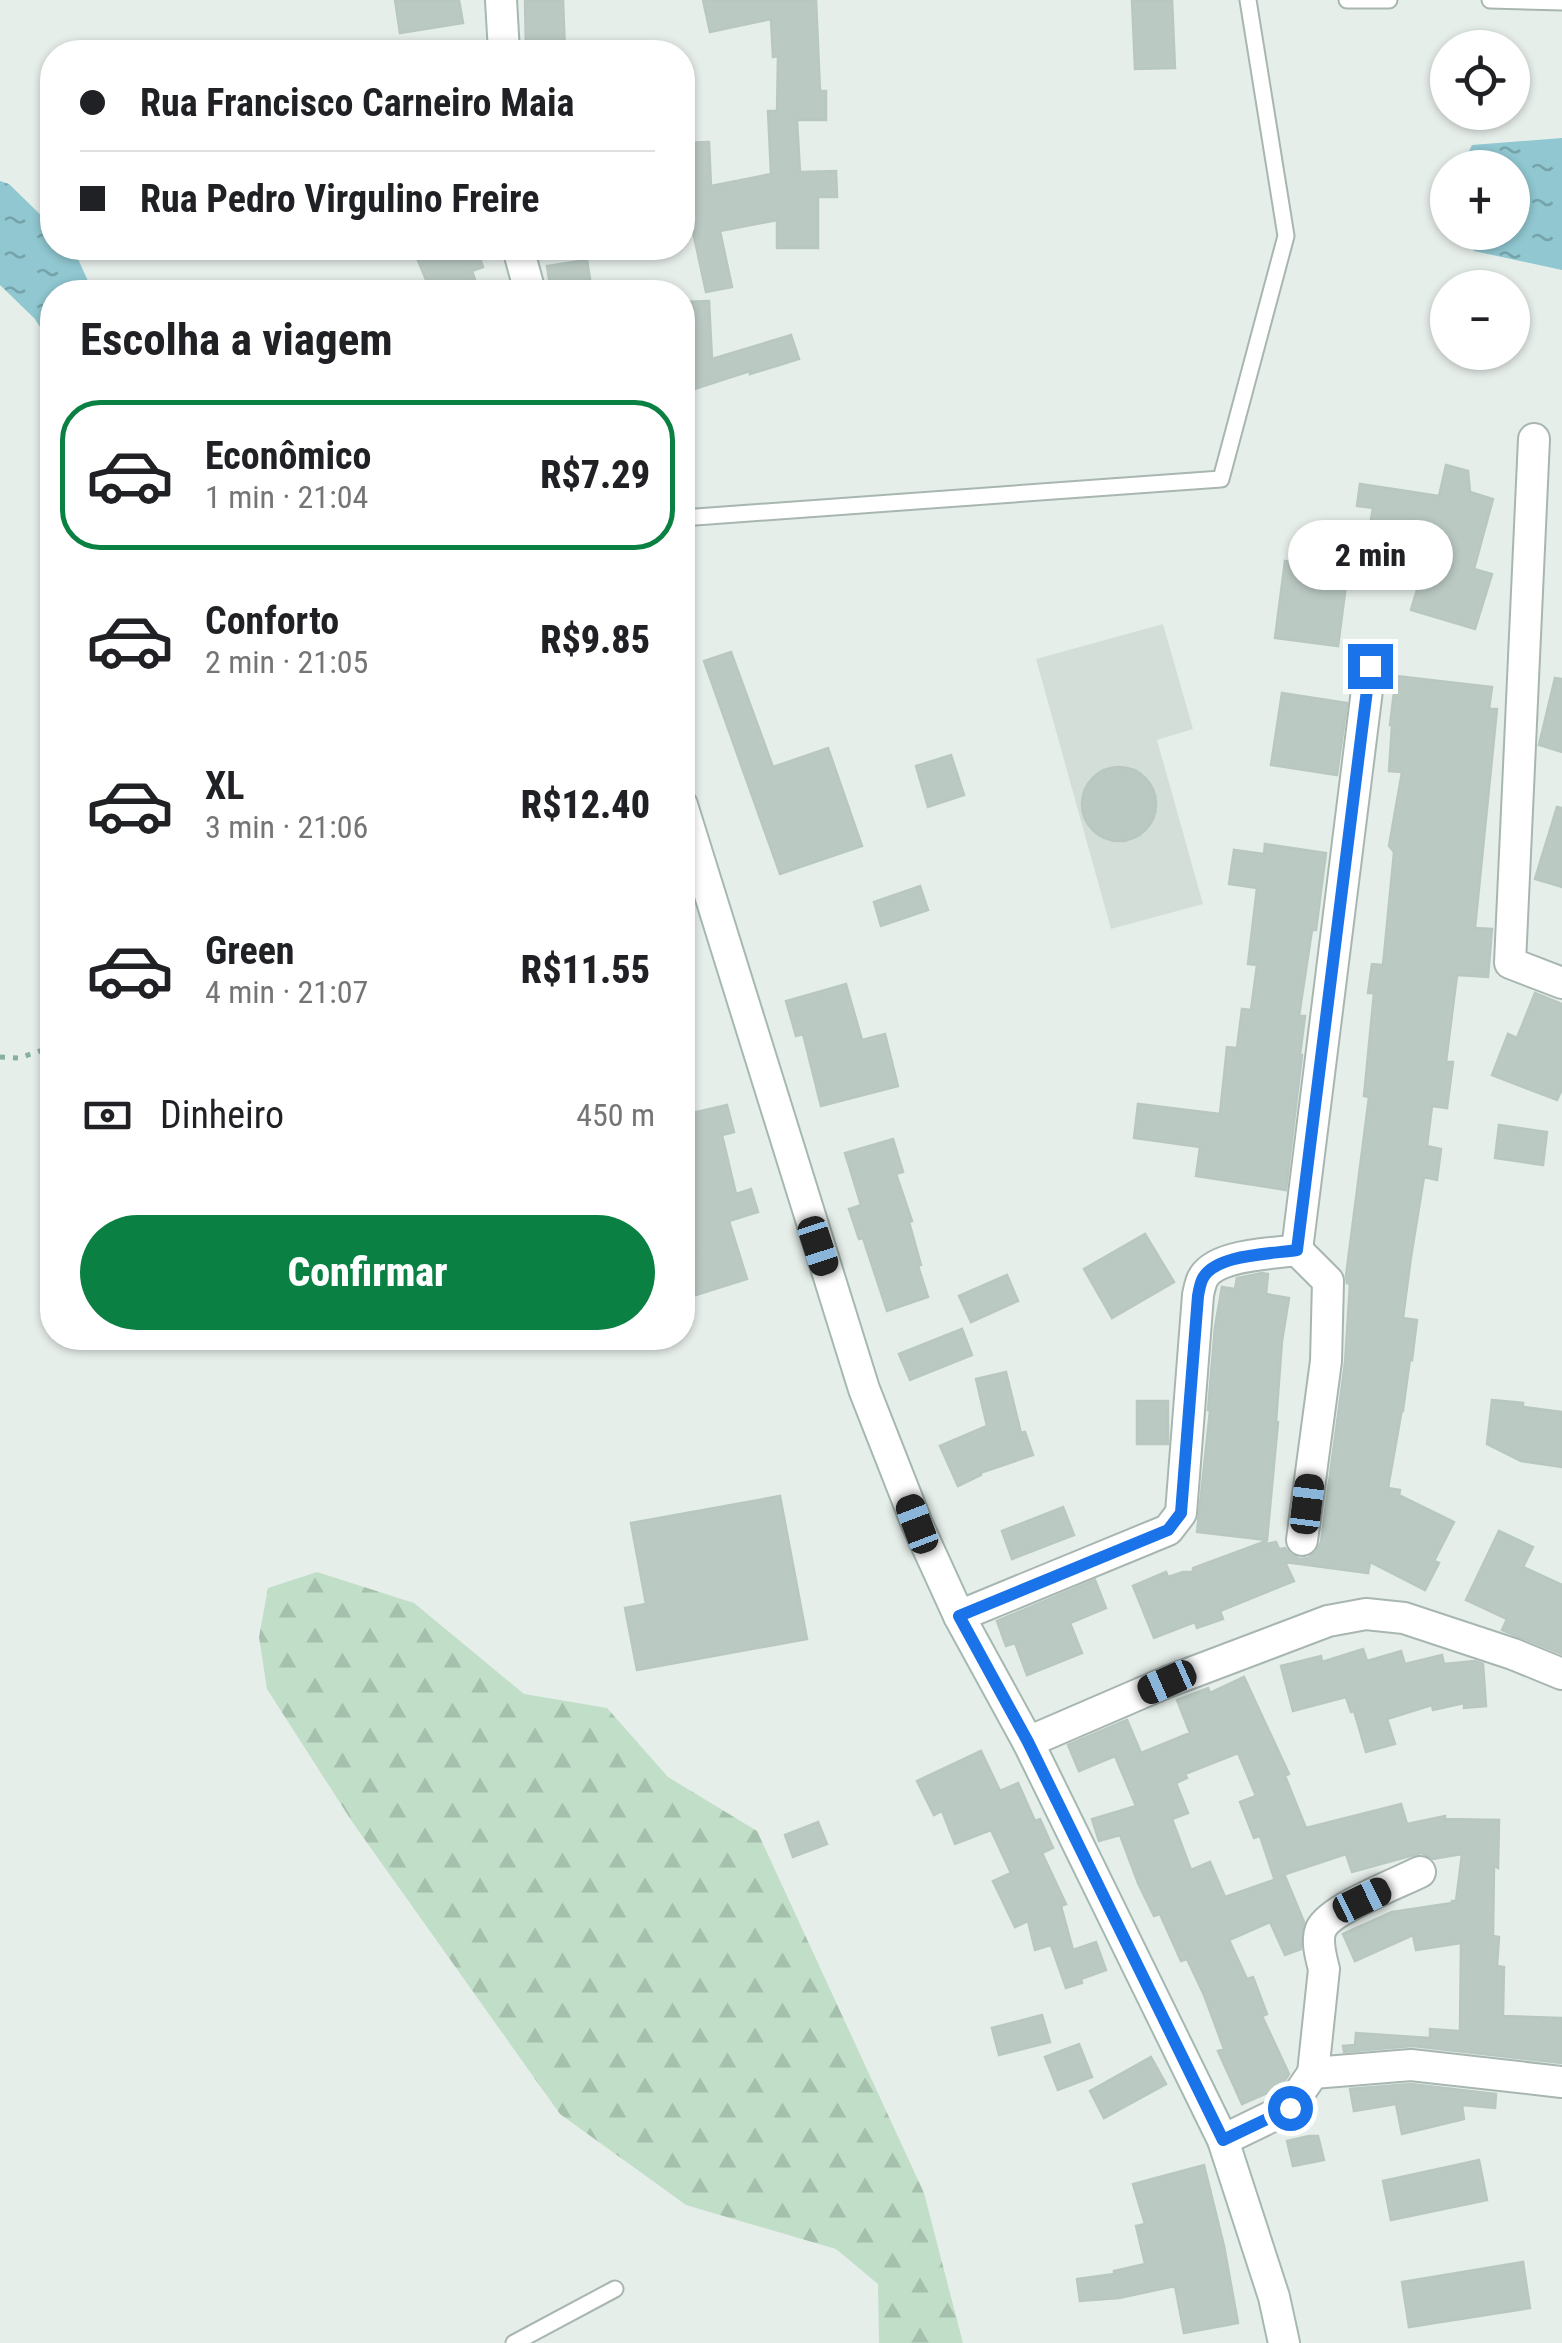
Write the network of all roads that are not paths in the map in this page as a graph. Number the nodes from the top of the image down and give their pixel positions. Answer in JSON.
{"nodes":[{"id":1,"x":501,"y":0,"type":"edge"},
{"id":2,"x":1248,"y":0,"type":"edge"},
{"id":3,"x":1347,"y":0,"type":"edge"},
{"id":4,"x":1389,"y":0,"type":"edge"},
{"id":5,"x":1490,"y":0,"type":"edge"},
{"id":6,"x":1562,"y":2,"type":"edge"},
{"id":7,"x":503,"y":40,"type":"edge"},
{"id":8,"x":1534,"y":439,"type":"dead end"},
{"id":9,"x":695,"y":517,"type":"edge"},
{"id":10,"x":1370,"y":666,"type":"dead end"},
{"id":11,"x":695,"y":848,"type":"edge"},
{"id":12,"x":1562,"y":982,"type":"edge"},
{"id":13,"x":1297,"y":1250,"type":"junction"},
{"id":14,"x":1302,"y":1540,"type":"dead end"},
{"id":15,"x":959,"y":1616,"type":"junction"},
{"id":16,"x":1562,"y":1674,"type":"edge"},
{"id":17,"x":1028,"y":1742,"type":"junction"},
{"id":18,"x":1420,"y":1872,"type":"dead end"},
{"id":19,"x":1312,"y":2073,"type":"junction"},
{"id":20,"x":1562,"y":2082,"type":"edge"},
{"id":21,"x":1223,"y":2140,"type":"junction"},
{"id":22,"x":615,"y":2290,"type":"dead end"},
{"id":23,"x":514,"y":2343,"type":"edge"},
{"id":24,"x":1284,"y":2343,"type":"edge"}],
"edges":[{"from":1,"to":7,"type":"street"},
{"from":2,"to":9,"type":"lane"},
{"from":3,"to":4,"type":"lane"},
{"from":5,"to":6,"type":"lane"},
{"from":8,"to":12,"type":"street"},
{"from":10,"to":13,"type":"street"},
{"from":11,"to":15,"type":"street"},
{"from":13,"to":14,"type":"street"},
{"from":13,"to":15,"type":"street"},
{"from":15,"to":17,"type":"street"},
{"from":16,"to":17,"type":"street"},
{"from":17,"to":21,"type":"street"},
{"from":18,"to":19,"type":"street"},
{"from":19,"to":20,"type":"street"},
{"from":19,"to":21,"type":"street"},
{"from":21,"to":24,"type":"street"},
{"from":22,"to":23,"type":"lane"}]}
